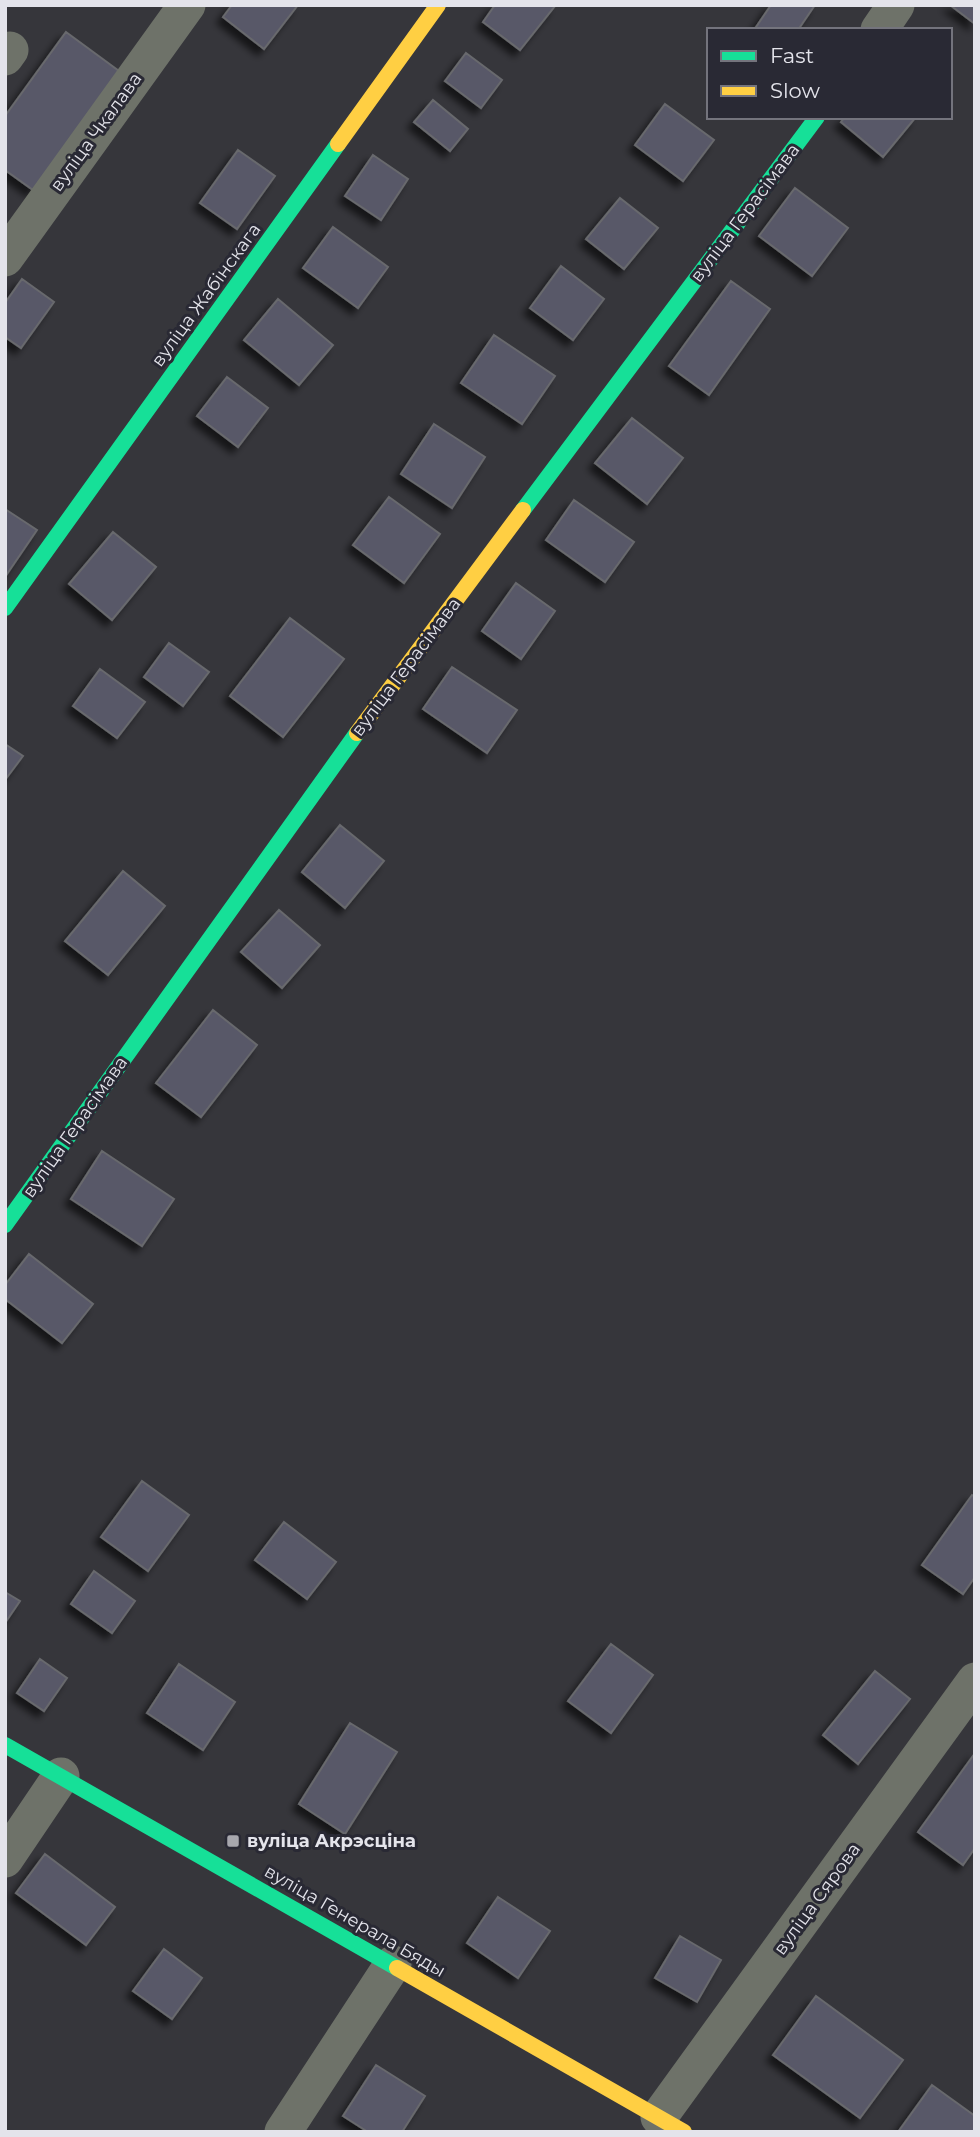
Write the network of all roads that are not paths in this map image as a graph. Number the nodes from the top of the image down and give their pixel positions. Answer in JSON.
{"nodes":[{"id":1,"x":187,"y":5,"type":"edge"},
{"id":2,"x":438,"y":5,"type":"edge"},
{"id":3,"x":896,"y":5,"type":"edge"},
{"id":4,"x":880,"y":28,"type":"edge"},
{"id":5,"x":816,"y":119,"type":"edge"},
{"id":6,"x":5,"y":258,"type":"edge"},
{"id":7,"x":5,"y":608,"type":"edge"},
{"id":8,"x":5,"y":1225,"type":"edge"},
{"id":9,"x":975,"y":1681,"type":"edge"},
{"id":10,"x":5,"y":1745,"type":"edge"},
{"id":11,"x":61,"y":1776,"type":"junction"},
{"id":12,"x":5,"y":1859,"type":"edge"},
{"id":13,"x":393,"y":1964,"type":"junction"},
{"id":14,"x":672,"y":2124,"type":"edge"},
{"id":15,"x":282,"y":2132,"type":"edge"}],
"edges":[{"from":1,"to":6,"type":"street","name":"вуліца Чкалава"},
{"from":2,"to":7,"type":"street","name":"вуліца Жабінскага"},
{"from":3,"to":4,"type":"street"},
{"from":5,"to":8,"type":"street","name":"вуліца Герасімава"},
{"from":9,"to":14,"type":"street","name":"вуліца Сярова"},
{"from":10,"to":11,"type":"street","name":"вуліца Генерала Бяды"},
{"from":11,"to":12,"type":"street"},
{"from":11,"to":13,"type":"street","name":"вуліца Генерала Бяды"},
{"from":13,"to":14,"type":"street","name":"вуліца Генерала Бяды"},
{"from":13,"to":15,"type":"street"}]}
